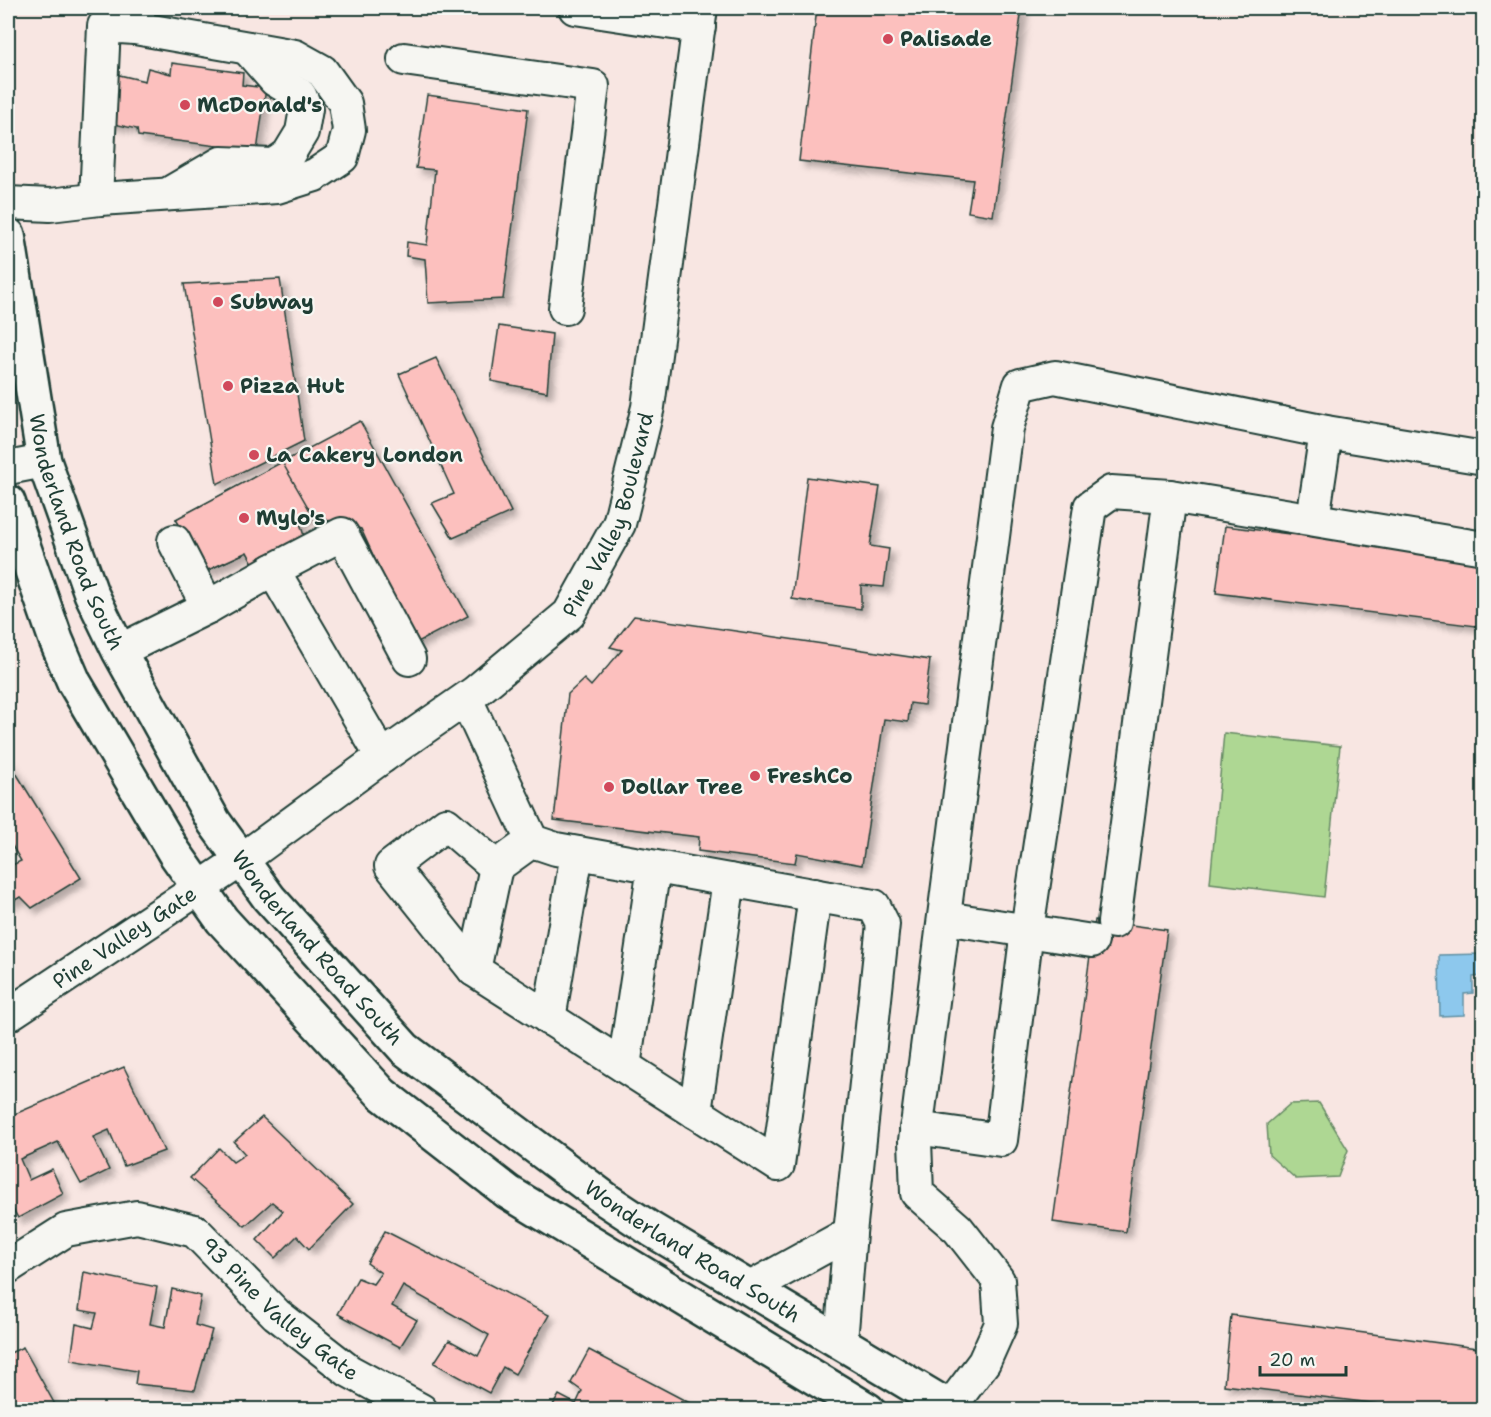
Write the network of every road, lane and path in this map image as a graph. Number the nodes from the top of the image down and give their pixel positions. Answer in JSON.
{"nodes":[{"id":1,"x":575,"y":8,"type":"edge"},
{"id":2,"x":700,"y":17,"type":"edge"},
{"id":3,"x":137,"y":18,"type":"edge"},
{"id":4,"x":247,"y":48,"type":"junction"},
{"id":5,"x":404,"y":59,"type":"dead end"},
{"id":6,"x":168,"y":194,"type":"junction"},
{"id":7,"x":96,"y":199,"type":"junction"},
{"id":8,"x":8,"y":203,"type":"edge"},
{"id":9,"x":8,"y":235,"type":"edge"},
{"id":10,"x":565,"y":308,"type":"dead end"},
{"id":11,"x":1326,"y":432,"type":"junction"},
{"id":12,"x":1484,"y":458,"type":"edge"},
{"id":13,"x":44,"y":461,"type":"junction"},
{"id":14,"x":8,"y":468,"type":"edge"},
{"id":15,"x":1170,"y":496,"type":"junction"},
{"id":16,"x":8,"y":502,"type":"edge"},
{"id":17,"x":1313,"y":519,"type":"junction"},
{"id":18,"x":174,"y":540,"type":"dead end"},
{"id":19,"x":1484,"y":548,"type":"edge"},
{"id":20,"x":273,"y":570,"type":"junction"},
{"id":21,"x":208,"y":607,"type":"junction"},
{"id":22,"x":119,"y":651,"type":"junction"},
{"id":23,"x":409,"y":659,"type":"dead end"},
{"id":24,"x":466,"y":699,"type":"junction"},
{"id":25,"x":382,"y":757,"type":"junction"},
{"id":26,"x":532,"y":841,"type":"junction"},
{"id":27,"x":577,"y":853,"type":"junction"},
{"id":28,"x":240,"y":861,"type":"junction"},
{"id":29,"x":496,"y":867,"type":"junction"},
{"id":30,"x":654,"y":867,"type":"junction"},
{"id":31,"x":729,"y":880,"type":"junction"},
{"id":32,"x":197,"y":889,"type":"junction"},
{"id":33,"x":815,"y":895,"type":"junction"},
{"id":34,"x":945,"y":918,"type":"junction"},
{"id":35,"x":1027,"y":930,"type":"junction"},
{"id":36,"x":474,"y":970,"type":"junction"},
{"id":37,"x":8,"y":1015,"type":"edge"},
{"id":38,"x":549,"y":1019,"type":"junction"},
{"id":39,"x":624,"y":1066,"type":"junction"},
{"id":40,"x":695,"y":1112,"type":"junction"},
{"id":41,"x":916,"y":1128,"type":"junction"},
{"id":42,"x":850,"y":1233,"type":"junction"},
{"id":43,"x":8,"y":1267,"type":"edge"},
{"id":44,"x":750,"y":1288,"type":"junction"},
{"id":45,"x":841,"y":1342,"type":"junction"},
{"id":46,"x":951,"y":1409,"type":"edge"},
{"id":47,"x":421,"y":1410,"type":"edge"},
{"id":48,"x":868,"y":1410,"type":"edge"}],
"edges":[{"from":1,"to":2,"type":"street"},
{"from":2,"to":24,"type":"street","name":"Pine Valley Boulevard"},
{"from":3,"to":4,"type":"street"},
{"from":3,"to":7,"type":"street"},
{"from":4,"to":6,"type":"street"},
{"from":4,"to":6,"type":"street"},
{"from":5,"to":10,"type":"street"},
{"from":6,"to":7,"type":"street"},
{"from":7,"to":8,"type":"street"},
{"from":9,"to":13,"type":"main road","name":"Wonderland Road South"},
{"from":11,"to":12,"type":"street"},
{"from":11,"to":17,"type":"street"},
{"from":11,"to":34,"type":"street"},
{"from":13,"to":14,"type":"street"},
{"from":13,"to":22,"type":"main road","name":"Wonderland Road South"},
{"from":15,"to":17,"type":"street"},
{"from":15,"to":35,"type":"street"},
{"from":15,"to":35,"type":"street"},
{"from":16,"to":32,"type":"main road","name":"Wonderland Road South"},
{"from":17,"to":19,"type":"street"},
{"from":18,"to":21,"type":"street"},
{"from":20,"to":21,"type":"street"},
{"from":20,"to":23,"type":"street"},
{"from":20,"to":25,"type":"street"},
{"from":21,"to":22,"type":"street"},
{"from":22,"to":28,"type":"main road","name":"Wonderland Road South"},
{"from":24,"to":25,"type":"street","name":"Pine Valley Boulevard"},
{"from":24,"to":26,"type":"street"},
{"from":25,"to":28,"type":"street","name":"Pine Valley Boulevard"},
{"from":26,"to":27,"type":"street"},
{"from":26,"to":29,"type":"street"},
{"from":27,"to":30,"type":"street"},
{"from":27,"to":38,"type":"street"},
{"from":28,"to":32,"type":"street","name":"Pine Valley Gate"},
{"from":28,"to":44,"type":"main road","name":"Wonderland Road South"},
{"from":29,"to":36,"type":"street"},
{"from":29,"to":36,"type":"street"},
{"from":30,"to":31,"type":"street"},
{"from":30,"to":39,"type":"street"},
{"from":31,"to":33,"type":"street"},
{"from":31,"to":40,"type":"street"},
{"from":32,"to":37,"type":"street","name":"Pine Valley Gate"},
{"from":32,"to":48,"type":"main road","name":"Wonderland Road South"},
{"from":33,"to":40,"type":"street"},
{"from":33,"to":42,"type":"street"},
{"from":34,"to":35,"type":"street"},
{"from":34,"to":41,"type":"street"},
{"from":35,"to":41,"type":"street"},
{"from":36,"to":38,"type":"street"},
{"from":38,"to":39,"type":"street"},
{"from":39,"to":40,"type":"street"},
{"from":41,"to":46,"type":"street"},
{"from":42,"to":44,"type":"street"},
{"from":42,"to":45,"type":"street"},
{"from":43,"to":47,"type":"street","name":"93 Pine Valley Gate"},
{"from":44,"to":45,"type":"main road","name":"Wonderland Road South"},
{"from":45,"to":46,"type":"main road","name":"Wonderland Road South"}]}
